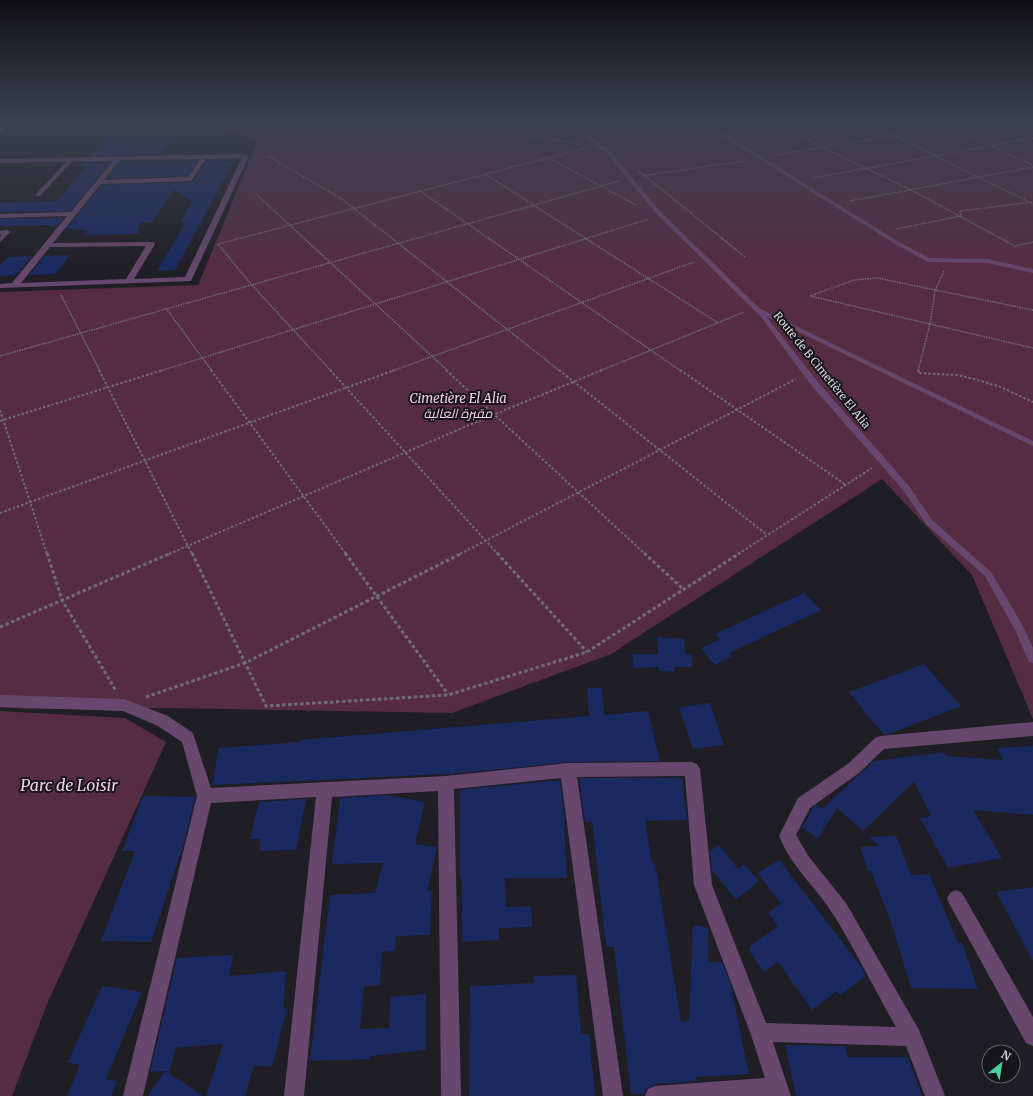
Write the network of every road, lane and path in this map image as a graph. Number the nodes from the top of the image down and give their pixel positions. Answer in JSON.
{"nodes":[{"id":1,"x":62,"y":170,"type":"edge"},
{"id":2,"x":109,"y":170,"type":"edge"},
{"id":3,"x":196,"y":170,"type":"edge"},
{"id":4,"x":239,"y":170,"type":"edge"},
{"id":5,"x":292,"y":170,"type":"edge"},
{"id":6,"x":500,"y":170,"type":"edge"},
{"id":7,"x":571,"y":170,"type":"edge"},
{"id":8,"x":623,"y":170,"type":"edge"},
{"id":9,"x":637,"y":170,"type":"edge"},
{"id":10,"x":684,"y":170,"type":"edge"},
{"id":11,"x":780,"y":170,"type":"edge"},
{"id":12,"x":850,"y":170,"type":"edge"},
{"id":13,"x":872,"y":170,"type":"edge"},
{"id":14,"x":964,"y":170,"type":"edge"},
{"id":15,"x":1012,"y":170,"type":"edge"},
{"id":16,"x":485,"y":174,"type":"junction"},
{"id":17,"x":647,"y":176,"type":"junction"},
{"id":18,"x":977,"y":177,"type":"junction"},
{"id":19,"x":630,"y":178,"type":"junction"},
{"id":20,"x":797,"y":181,"type":"junction"},
{"id":21,"x":99,"y":182,"type":"junction"},
{"id":22,"x":601,"y":186,"type":"junction"},
{"id":23,"x":911,"y":190,"type":"junction"},
{"id":24,"x":420,"y":191,"type":"junction"},
{"id":25,"x":256,"y":194,"type":"dead end"},
{"id":26,"x":38,"y":195,"type":"dead end"},
{"id":27,"x":1030,"y":202,"type":"junction"},
{"id":28,"x":1033,"y":203,"type":"edge"},
{"id":29,"x":834,"y":204,"type":"junction"},
{"id":30,"x":533,"y":205,"type":"junction"},
{"id":31,"x":354,"y":208,"type":"junction"},
{"id":32,"x":73,"y":214,"type":"junction"},
{"id":33,"x":0,"y":216,"type":"edge"},
{"id":34,"x":659,"y":216,"type":"junction"},
{"id":35,"x":961,"y":216,"type":"junction"},
{"id":36,"x":467,"y":224,"type":"junction"},
{"id":37,"x":289,"y":226,"type":"junction"},
{"id":38,"x":879,"y":232,"type":"junction"},
{"id":39,"x":0,"y":233,"type":"edge"},
{"id":40,"x":586,"y":239,"type":"junction"},
{"id":41,"x":0,"y":240,"type":"edge"},
{"id":42,"x":1033,"y":242,"type":"edge"},
{"id":43,"x":398,"y":243,"type":"junction"},
{"id":44,"x":48,"y":245,"type":"junction"},
{"id":45,"x":745,"y":257,"type":"dead end"},
{"id":46,"x":704,"y":258,"type":"junction"},
{"id":47,"x":519,"y":260,"type":"junction"},
{"id":48,"x":948,"y":260,"type":"junction"},
{"id":49,"x":329,"y":262,"type":"junction"},
{"id":50,"x":1033,"y":271,"type":"edge"},
{"id":51,"x":648,"y":278,"type":"junction"},
{"id":52,"x":128,"y":282,"type":"junction"},
{"id":53,"x":447,"y":282,"type":"junction"},
{"id":54,"x":251,"y":284,"type":"junction"},
{"id":55,"x":15,"y":285,"type":"junction"},
{"id":56,"x":0,"y":286,"type":"edge"},
{"id":57,"x":935,"y":291,"type":"junction"},
{"id":58,"x":60,"y":294,"type":"dead end"},
{"id":59,"x":581,"y":302,"type":"junction"},
{"id":60,"x":374,"y":305,"type":"junction"},
{"id":61,"x":166,"y":308,"type":"junction"},
{"id":62,"x":754,"y":308,"type":"junction"},
{"id":63,"x":1033,"y":310,"type":"edge"},
{"id":64,"x":718,"y":323,"type":"junction"},
{"id":65,"x":930,"y":324,"type":"junction"},
{"id":66,"x":507,"y":329,"type":"junction"},
{"id":67,"x":293,"y":330,"type":"junction"},
{"id":68,"x":79,"y":333,"type":"junction"},
{"id":69,"x":1033,"y":348,"type":"edge"},
{"id":70,"x":651,"y":350,"type":"junction"},
{"id":71,"x":0,"y":356,"type":"edge"},
{"id":72,"x":430,"y":356,"type":"junction"},
{"id":73,"x":202,"y":358,"type":"junction"},
{"id":74,"x":807,"y":374,"type":"junction"},
{"id":75,"x":574,"y":382,"type":"junction"},
{"id":76,"x":345,"y":387,"type":"junction"},
{"id":77,"x":107,"y":388,"type":"junction"},
{"id":78,"x":1033,"y":402,"type":"edge"},
{"id":79,"x":0,"y":410,"type":"edge"},
{"id":80,"x":738,"y":410,"type":"junction"},
{"id":81,"x":494,"y":415,"type":"junction"},
{"id":82,"x":2,"y":421,"type":"edge"},
{"id":83,"x":249,"y":422,"type":"junction"},
{"id":84,"x":1033,"y":444,"type":"edge"},
{"id":85,"x":660,"y":451,"type":"junction"},
{"id":86,"x":406,"y":453,"type":"junction"},
{"id":87,"x":144,"y":460,"type":"junction"},
{"id":88,"x":882,"y":461,"type":"junction"},
{"id":89,"x":846,"y":485,"type":"junction"},
{"id":90,"x":579,"y":493,"type":"junction"},
{"id":91,"x":304,"y":497,"type":"junction"},
{"id":92,"x":30,"y":502,"type":"junction"},
{"id":93,"x":0,"y":512,"type":"edge"},
{"id":94,"x":767,"y":535,"type":"junction"},
{"id":95,"x":486,"y":541,"type":"junction"},
{"id":96,"x":188,"y":546,"type":"junction"},
{"id":97,"x":683,"y":589,"type":"junction"},
{"id":98,"x":377,"y":597,"type":"junction"},
{"id":99,"x":62,"y":600,"type":"junction"},
{"id":100,"x":0,"y":627,"type":"edge"},
{"id":101,"x":587,"y":652,"type":"junction"},
{"id":102,"x":1033,"y":659,"type":"edge"},
{"id":103,"x":245,"y":663,"type":"junction"},
{"id":104,"x":448,"y":695,"type":"junction"},
{"id":105,"x":0,"y":701,"type":"edge"},
{"id":106,"x":124,"y":705,"type":"junction"},
{"id":107,"x":1033,"y":729,"type":"edge"},
{"id":108,"x":568,"y":770,"type":"junction"},
{"id":109,"x":446,"y":783,"type":"junction"},
{"id":110,"x":325,"y":790,"type":"junction"},
{"id":111,"x":205,"y":796,"type":"junction"},
{"id":112,"x":956,"y":900,"type":"dead end"},
{"id":113,"x":760,"y":1032,"type":"junction"},
{"id":114,"x":1033,"y":1036,"type":"edge"},
{"id":115,"x":912,"y":1037,"type":"junction"},
{"id":116,"x":779,"y":1092,"type":"edge"},
{"id":117,"x":133,"y":1096,"type":"edge"},
{"id":118,"x":294,"y":1096,"type":"edge"},
{"id":119,"x":451,"y":1096,"type":"edge"},
{"id":120,"x":613,"y":1096,"type":"edge"},
{"id":121,"x":655,"y":1096,"type":"edge"},
{"id":122,"x":935,"y":1096,"type":"edge"}],
"edges":[{"from":1,"to":26,"type":"lane"},
{"from":2,"to":21,"type":"street"},
{"from":3,"to":21,"type":"street"},
{"from":4,"to":52,"type":"street"},
{"from":5,"to":31,"type":"path"},
{"from":6,"to":16,"type":"path"},
{"from":7,"to":22,"type":"path"},
{"from":8,"to":19,"type":"lane","name":"Route de B Cimetière El Alia"},
{"from":9,"to":17,"type":"path"},
{"from":10,"to":17,"type":"path"},
{"from":11,"to":20,"type":"lane"},
{"from":12,"to":20,"type":"path"},
{"from":13,"to":23,"type":"path"},
{"from":14,"to":18,"type":"path"},
{"from":15,"to":18,"type":"path"},
{"from":16,"to":24,"type":"path"},
{"from":16,"to":30,"type":"path"},
{"from":17,"to":19,"type":"path"},
{"from":17,"to":45,"type":"path"},
{"from":18,"to":23,"type":"path"},
{"from":18,"to":27,"type":"path"},
{"from":19,"to":22,"type":"path"},
{"from":19,"to":34,"type":"lane","name":"Route de B Cimetière El Alia"},
{"from":20,"to":29,"type":"lane"},
{"from":21,"to":32,"type":"street"},
{"from":22,"to":30,"type":"path"},
{"from":22,"to":34,"type":"path"},
{"from":23,"to":29,"type":"path"},
{"from":23,"to":35,"type":"path"},
{"from":24,"to":31,"type":"path"},
{"from":24,"to":36,"type":"path"},
{"from":25,"to":37,"type":"path"},
{"from":27,"to":28,"type":"path"},
{"from":27,"to":35,"type":"path"},
{"from":29,"to":38,"type":"lane"},
{"from":30,"to":36,"type":"path"},
{"from":30,"to":40,"type":"path"},
{"from":31,"to":37,"type":"path"},
{"from":31,"to":43,"type":"path"},
{"from":32,"to":33,"type":"street"},
{"from":32,"to":44,"type":"street"},
{"from":34,"to":40,"type":"path"},
{"from":34,"to":46,"type":"lane","name":"Route de B Cimetière El Alia"},
{"from":35,"to":38,"type":"path"},
{"from":35,"to":42,"type":"path"},
{"from":36,"to":43,"type":"path"},
{"from":36,"to":47,"type":"path"},
{"from":37,"to":49,"type":"path"},
{"from":37,"to":54,"type":"path"},
{"from":38,"to":48,"type":"lane"},
{"from":39,"to":41,"type":"lane"},
{"from":40,"to":47,"type":"path"},
{"from":40,"to":51,"type":"path"},
{"from":43,"to":49,"type":"path"},
{"from":43,"to":53,"type":"path"},
{"from":44,"to":52,"type":"street"},
{"from":44,"to":55,"type":"street"},
{"from":46,"to":51,"type":"path"},
{"from":46,"to":62,"type":"lane","name":"Route de B Cimetière El Alia"},
{"from":47,"to":53,"type":"path"},
{"from":47,"to":59,"type":"path"},
{"from":48,"to":50,"type":"lane"},
{"from":48,"to":57,"type":"path"},
{"from":49,"to":54,"type":"path"},
{"from":49,"to":60,"type":"path"},
{"from":51,"to":59,"type":"path"},
{"from":51,"to":64,"type":"path"},
{"from":52,"to":55,"type":"street"},
{"from":53,"to":60,"type":"path"},
{"from":53,"to":66,"type":"path"},
{"from":54,"to":61,"type":"path"},
{"from":54,"to":67,"type":"path"},
{"from":55,"to":56,"type":"street"},
{"from":57,"to":63,"type":"path"},
{"from":57,"to":65,"type":"path"},
{"from":57,"to":65,"type":"path"},
{"from":58,"to":68,"type":"path"},
{"from":59,"to":66,"type":"path"},
{"from":59,"to":70,"type":"path"},
{"from":60,"to":67,"type":"path"},
{"from":60,"to":72,"type":"path"},
{"from":61,"to":68,"type":"path"},
{"from":61,"to":73,"type":"path"},
{"from":62,"to":64,"type":"path"},
{"from":62,"to":74,"type":"lane","name":"Route de B Cimetière El Alia"},
{"from":62,"to":84,"type":"lane"},
{"from":64,"to":70,"type":"path"},
{"from":65,"to":69,"type":"path"},
{"from":65,"to":78,"type":"path"},
{"from":66,"to":72,"type":"path"},
{"from":66,"to":75,"type":"path"},
{"from":67,"to":73,"type":"path"},
{"from":67,"to":76,"type":"path"},
{"from":68,"to":71,"type":"path"},
{"from":68,"to":77,"type":"path"},
{"from":70,"to":75,"type":"path"},
{"from":70,"to":80,"type":"path"},
{"from":72,"to":76,"type":"path"},
{"from":72,"to":81,"type":"path"},
{"from":73,"to":77,"type":"path"},
{"from":73,"to":83,"type":"path"},
{"from":74,"to":80,"type":"path"},
{"from":74,"to":88,"type":"lane","name":"Route de B Cimetière El Alia"},
{"from":75,"to":81,"type":"path"},
{"from":75,"to":85,"type":"path"},
{"from":76,"to":83,"type":"path"},
{"from":76,"to":86,"type":"path"},
{"from":77,"to":82,"type":"path"},
{"from":77,"to":87,"type":"path"},
{"from":79,"to":82,"type":"path"},
{"from":80,"to":85,"type":"path"},
{"from":80,"to":89,"type":"path"},
{"from":81,"to":86,"type":"path"},
{"from":81,"to":90,"type":"path"},
{"from":82,"to":92,"type":"path"},
{"from":83,"to":87,"type":"path"},
{"from":83,"to":91,"type":"path"},
{"from":85,"to":90,"type":"path"},
{"from":85,"to":94,"type":"path"},
{"from":86,"to":91,"type":"path"},
{"from":86,"to":95,"type":"path"},
{"from":87,"to":92,"type":"path"},
{"from":87,"to":96,"type":"path"},
{"from":88,"to":89,"type":"path"},
{"from":88,"to":102,"type":"lane","name":"Route de B Cimetière El Alia"},
{"from":89,"to":94,"type":"path"},
{"from":90,"to":95,"type":"path"},
{"from":90,"to":97,"type":"path"},
{"from":91,"to":96,"type":"path"},
{"from":91,"to":98,"type":"path"},
{"from":92,"to":93,"type":"path"},
{"from":92,"to":99,"type":"path"},
{"from":94,"to":97,"type":"path"},
{"from":95,"to":98,"type":"path"},
{"from":95,"to":101,"type":"path"},
{"from":96,"to":99,"type":"path"},
{"from":96,"to":103,"type":"path"},
{"from":97,"to":101,"type":"path"},
{"from":98,"to":103,"type":"path"},
{"from":98,"to":104,"type":"path"},
{"from":99,"to":100,"type":"path"},
{"from":99,"to":106,"type":"path"},
{"from":101,"to":104,"type":"path"},
{"from":103,"to":104,"type":"path"},
{"from":103,"to":106,"type":"path"},
{"from":105,"to":106,"type":"street"},
{"from":106,"to":111,"type":"street"},
{"from":107,"to":115,"type":"street"},
{"from":108,"to":109,"type":"street"},
{"from":108,"to":113,"type":"street"},
{"from":108,"to":120,"type":"street"},
{"from":109,"to":110,"type":"street"},
{"from":109,"to":119,"type":"street"},
{"from":110,"to":111,"type":"street"},
{"from":110,"to":118,"type":"street"},
{"from":111,"to":117,"type":"street"},
{"from":112,"to":114,"type":"street"},
{"from":113,"to":115,"type":"street"},
{"from":113,"to":116,"type":"street"},
{"from":115,"to":122,"type":"street"},
{"from":116,"to":121,"type":"street"}]}
